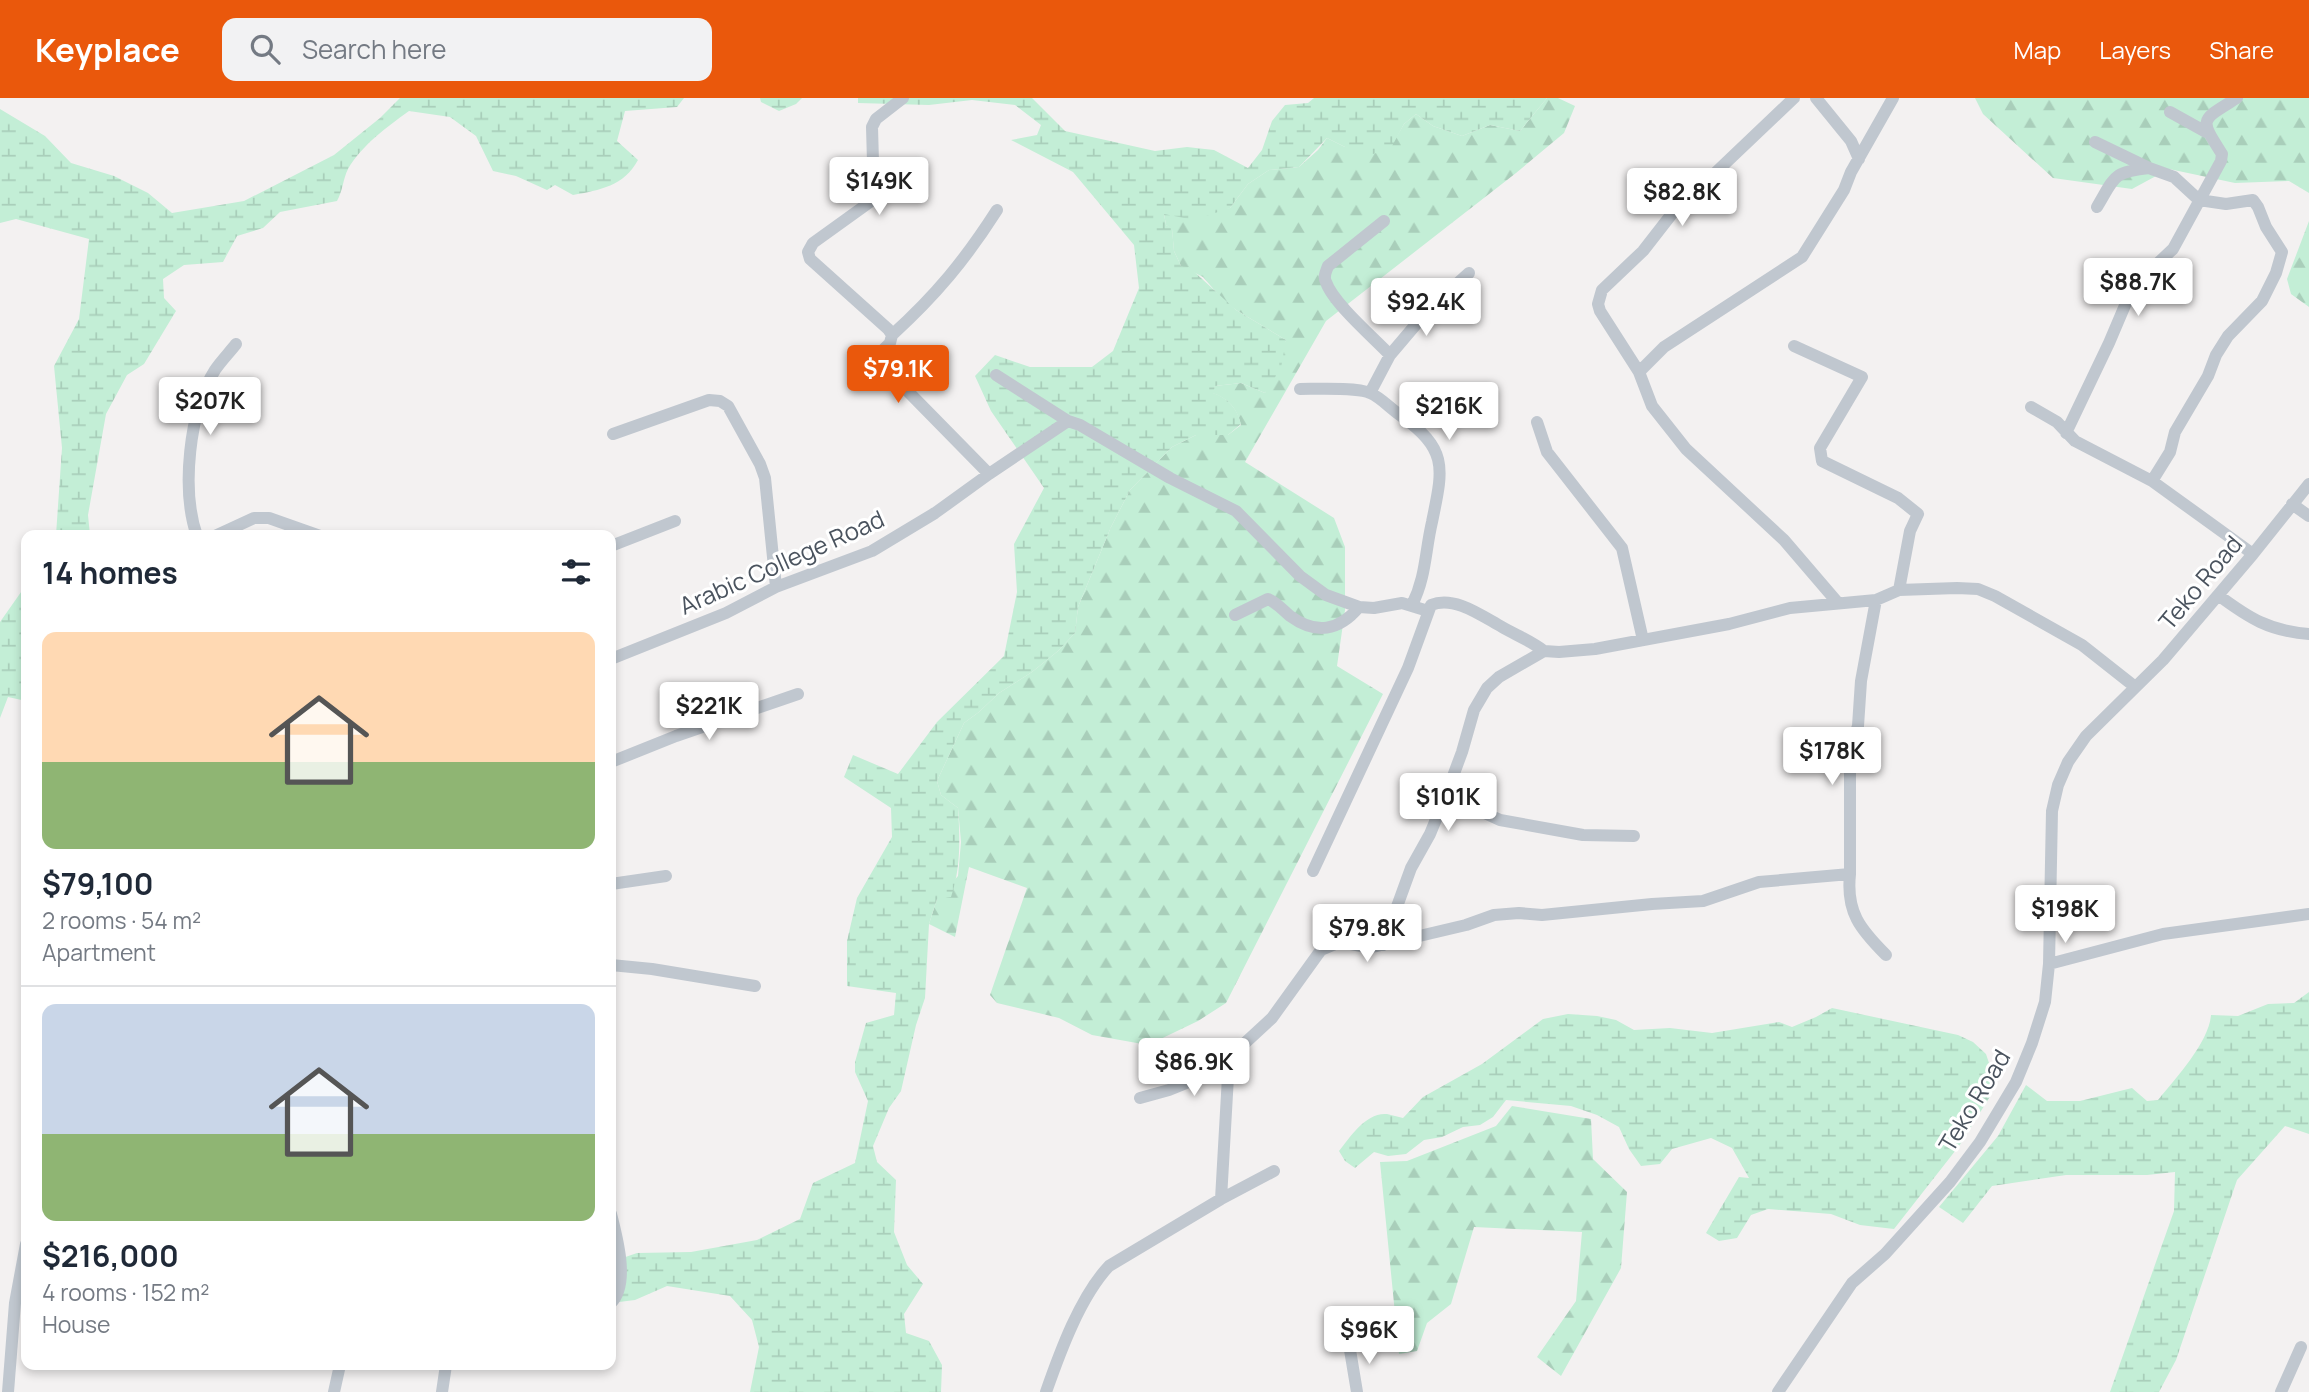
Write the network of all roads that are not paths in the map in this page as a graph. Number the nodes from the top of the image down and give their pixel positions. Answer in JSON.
{"nodes":[{"id":1,"x":902,"y":98,"type":"edge"},
{"id":2,"x":1794,"y":98,"type":"edge"},
{"id":3,"x":1816,"y":98,"type":"edge"},
{"id":4,"x":1893,"y":98,"type":"edge"},
{"id":5,"x":2236,"y":98,"type":"edge"},
{"id":6,"x":2170,"y":112,"type":"dead end"},
{"id":7,"x":2206,"y":132,"type":"junction"},
{"id":8,"x":2095,"y":142,"type":"dead end"},
{"id":9,"x":1859,"y":159,"type":"junction"},
{"id":10,"x":2149,"y":168,"type":"junction"},
{"id":11,"x":2199,"y":200,"type":"junction"},
{"id":12,"x":2097,"y":207,"type":"dead end"},
{"id":13,"x":997,"y":210,"type":"dead end"},
{"id":14,"x":1384,"y":220,"type":"dead end"},
{"id":15,"x":1469,"y":272,"type":"dead end"},
{"id":16,"x":892,"y":335,"type":"junction"},
{"id":17,"x":236,"y":344,"type":"dead end"},
{"id":18,"x":1794,"y":346,"type":"dead end"},
{"id":19,"x":1390,"y":355,"type":"junction"},
{"id":20,"x":1639,"y":372,"type":"junction"},
{"id":21,"x":996,"y":375,"type":"dead end"},
{"id":22,"x":1300,"y":389,"type":"dead end"},
{"id":23,"x":1370,"y":393,"type":"junction"},
{"id":24,"x":2031,"y":407,"type":"dead end"},
{"id":25,"x":1068,"y":421,"type":"junction"},
{"id":26,"x":1536,"y":422,"type":"dead end"},
{"id":27,"x":2066,"y":433,"type":"junction"},
{"id":28,"x":613,"y":434,"type":"dead end"},
{"id":29,"x":989,"y":474,"type":"junction"},
{"id":30,"x":2152,"y":481,"type":"junction"},
{"id":31,"x":2309,"y":484,"type":"edge"},
{"id":32,"x":2292,"y":504,"type":"junction"},
{"id":33,"x":2309,"y":516,"type":"edge"},
{"id":34,"x":675,"y":521,"type":"dead end"},
{"id":35,"x":196,"y":530,"type":"edge"},
{"id":36,"x":228,"y":530,"type":"edge"},
{"id":37,"x":303,"y":530,"type":"edge"},
{"id":38,"x":616,"y":544,"type":"edge"},
{"id":39,"x":2253,"y":554,"type":"junction"},
{"id":40,"x":776,"y":587,"type":"junction"},
{"id":41,"x":1899,"y":590,"type":"junction"},
{"id":42,"x":2218,"y":595,"type":"junction"},
{"id":43,"x":1876,"y":600,"type":"junction"},
{"id":44,"x":1838,"y":603,"type":"junction"},
{"id":45,"x":1412,"y":605,"type":"junction"},
{"id":46,"x":1359,"y":607,"type":"junction"},
{"id":47,"x":1427,"y":611,"type":"junction"},
{"id":48,"x":1235,"y":615,"type":"dead end"},
{"id":49,"x":2309,"y":634,"type":"edge"},
{"id":50,"x":1643,"y":640,"type":"junction"},
{"id":51,"x":1545,"y":651,"type":"junction"},
{"id":52,"x":616,"y":657,"type":"edge"},
{"id":53,"x":2134,"y":686,"type":"junction"},
{"id":54,"x":798,"y":694,"type":"dead end"},
{"id":55,"x":616,"y":760,"type":"edge"},
{"id":56,"x":1446,"y":795,"type":"junction"},
{"id":57,"x":1634,"y":836,"type":"dead end"},
{"id":58,"x":1313,"y":871,"type":"dead end"},
{"id":59,"x":1850,"y":874,"type":"junction"},
{"id":60,"x":666,"y":876,"type":"dead end"},
{"id":61,"x":616,"y":883,"type":"edge"},
{"id":62,"x":2309,"y":914,"type":"edge"},
{"id":63,"x":1383,"y":945,"type":"junction"},
{"id":64,"x":1886,"y":955,"type":"dead end"},
{"id":65,"x":2049,"y":964,"type":"junction"},
{"id":66,"x":616,"y":965,"type":"edge"},
{"id":67,"x":755,"y":986,"type":"dead end"},
{"id":68,"x":1229,"y":1059,"type":"junction"},
{"id":69,"x":1140,"y":1098,"type":"dead end"},
{"id":70,"x":1274,"y":1171,"type":"dead end"},
{"id":71,"x":1221,"y":1199,"type":"junction"},
{"id":72,"x":616,"y":1238,"type":"edge"},
{"id":73,"x":616,"y":1297,"type":"edge"},
{"id":74,"x":20,"y":1303,"type":"edge"},
{"id":75,"x":1349,"y":1344,"type":"dead end"},
{"id":76,"x":2301,"y":1347,"type":"dead end"},
{"id":77,"x":339,"y":1370,"type":"edge"},
{"id":78,"x":445,"y":1370,"type":"edge"},
{"id":79,"x":8,"y":1392,"type":"edge"},
{"id":80,"x":334,"y":1392,"type":"edge"},
{"id":81,"x":442,"y":1392,"type":"edge"},
{"id":82,"x":1046,"y":1392,"type":"edge"},
{"id":83,"x":1357,"y":1392,"type":"edge"},
{"id":84,"x":1778,"y":1392,"type":"edge"},
{"id":85,"x":2281,"y":1392,"type":"edge"}],
"edges":[{"from":1,"to":16,"type":"street"},
{"from":2,"to":20,"type":"street"},
{"from":3,"to":9,"type":"street"},
{"from":4,"to":9,"type":"street"},
{"from":5,"to":7,"type":"street"},
{"from":6,"to":7,"type":"street"},
{"from":7,"to":11,"type":"street"},
{"from":8,"to":10,"type":"street"},
{"from":9,"to":20,"type":"street"},
{"from":10,"to":11,"type":"street"},
{"from":10,"to":12,"type":"street"},
{"from":11,"to":27,"type":"street"},
{"from":11,"to":30,"type":"street"},
{"from":13,"to":16,"type":"street"},
{"from":14,"to":19,"type":"street"},
{"from":15,"to":19,"type":"street"},
{"from":16,"to":29,"type":"street"},
{"from":17,"to":35,"type":"street"},
{"from":18,"to":41,"type":"street"},
{"from":19,"to":23,"type":"street"},
{"from":20,"to":44,"type":"street"},
{"from":21,"to":25,"type":"street"},
{"from":22,"to":23,"type":"street"},
{"from":23,"to":45,"type":"street"},
{"from":24,"to":27,"type":"street"},
{"from":25,"to":29,"type":"street","name":"Arabic College Road"},
{"from":25,"to":46,"type":"street"},
{"from":26,"to":50,"type":"street"},
{"from":27,"to":30,"type":"street"},
{"from":28,"to":40,"type":"street"},
{"from":29,"to":40,"type":"street","name":"Arabic College Road"},
{"from":30,"to":39,"type":"street"},
{"from":31,"to":32,"type":"street","name":"Teko Road"},
{"from":32,"to":33,"type":"street"},
{"from":32,"to":39,"type":"street","name":"Teko Road"},
{"from":34,"to":38,"type":"street"},
{"from":36,"to":37,"type":"street"},
{"from":39,"to":42,"type":"street","name":"Teko Road"},
{"from":40,"to":52,"type":"street","name":"Arabic College Road"},
{"from":41,"to":43,"type":"street"},
{"from":41,"to":53,"type":"street"},
{"from":42,"to":49,"type":"street"},
{"from":42,"to":53,"type":"street","name":"Teko Road"},
{"from":43,"to":44,"type":"street"},
{"from":43,"to":59,"type":"street"},
{"from":44,"to":50,"type":"street"},
{"from":45,"to":46,"type":"street"},
{"from":45,"to":47,"type":"street"},
{"from":46,"to":48,"type":"street"},
{"from":47,"to":51,"type":"street"},
{"from":47,"to":58,"type":"street"},
{"from":50,"to":51,"type":"street"},
{"from":51,"to":56,"type":"street"},
{"from":53,"to":65,"type":"street","name":"Teko Road"},
{"from":54,"to":55,"type":"street"},
{"from":56,"to":57,"type":"street"},
{"from":56,"to":63,"type":"street"},
{"from":59,"to":63,"type":"street"},
{"from":59,"to":64,"type":"street"},
{"from":60,"to":61,"type":"street"},
{"from":62,"to":65,"type":"street"},
{"from":63,"to":68,"type":"street"},
{"from":65,"to":84,"type":"street","name":"Teko Road"},
{"from":66,"to":67,"type":"street"},
{"from":68,"to":69,"type":"street"},
{"from":68,"to":71,"type":"street"},
{"from":70,"to":71,"type":"street"},
{"from":71,"to":82,"type":"street"},
{"from":72,"to":73,"type":"street"},
{"from":74,"to":79,"type":"street"},
{"from":75,"to":83,"type":"street"},
{"from":76,"to":85,"type":"street"},
{"from":77,"to":80,"type":"street"},
{"from":78,"to":81,"type":"street"}]}
